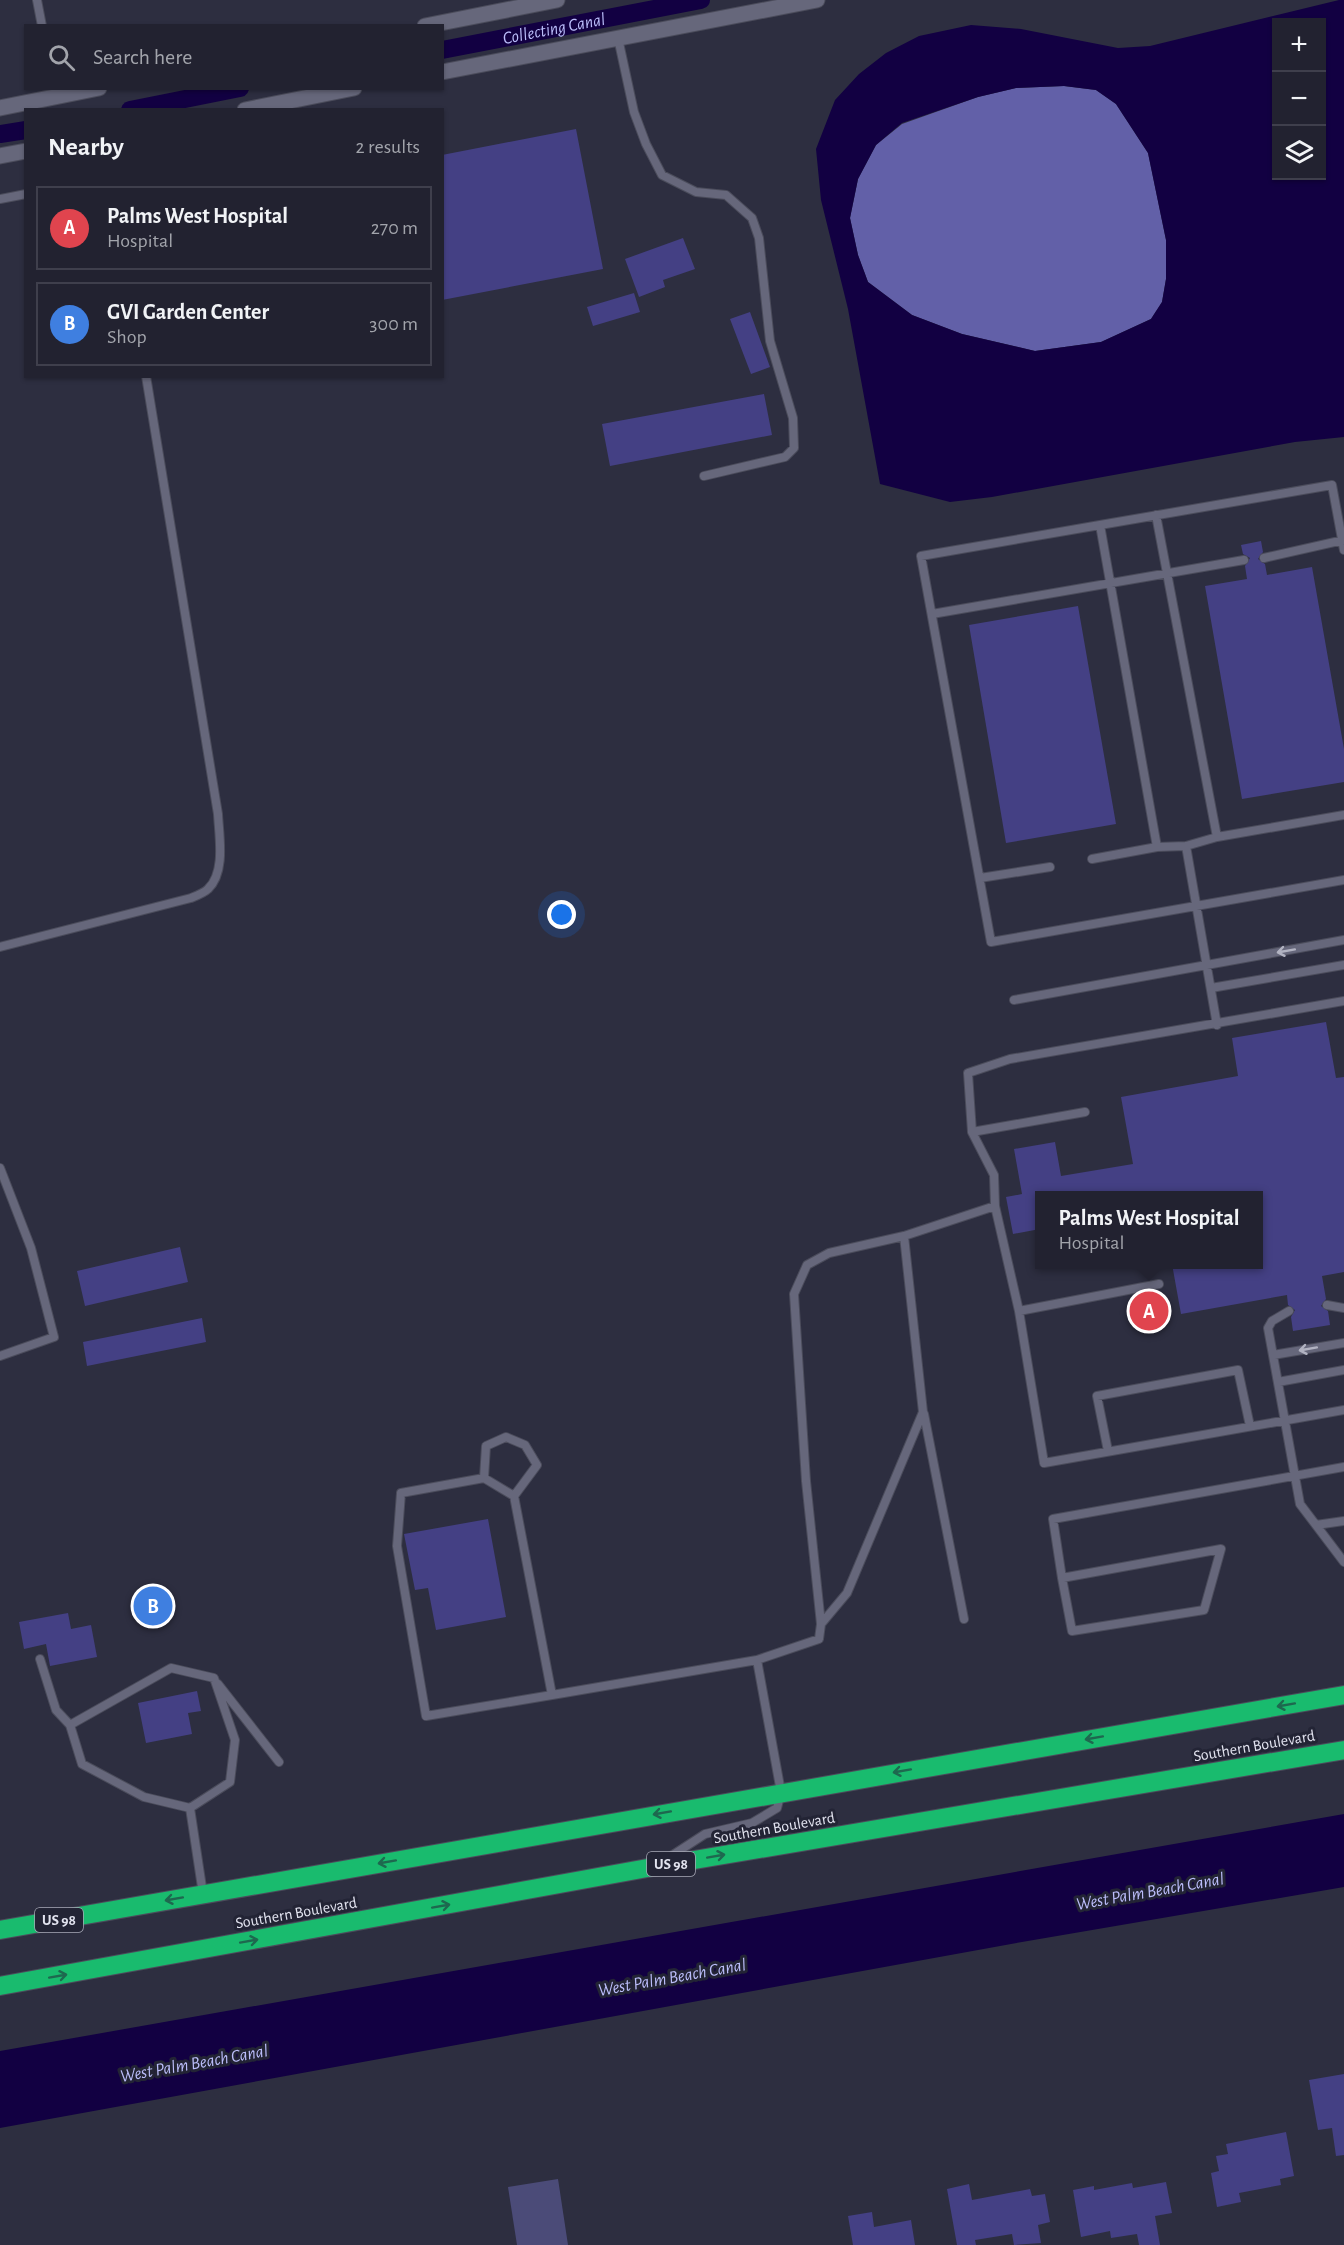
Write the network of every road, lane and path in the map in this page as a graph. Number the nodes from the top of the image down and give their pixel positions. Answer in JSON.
{"nodes":[{"id":1,"x":37,"y":0,"type":"edge"},
{"id":2,"x":557,"y":0,"type":"edge"},
{"id":3,"x":817,"y":0,"type":"edge"},
{"id":4,"x":42,"y":24,"type":"edge"},
{"id":5,"x":435,"y":24,"type":"edge"},
{"id":6,"x":618,"y":38,"type":"junction"},
{"id":7,"x":444,"y":72,"type":"edge"},
{"id":8,"x":81,"y":90,"type":"edge"},
{"id":9,"x":344,"y":90,"type":"edge"},
{"id":10,"x":53,"y":93,"type":"edge"},
{"id":11,"x":0,"y":108,"type":"edge"},
{"id":12,"x":255,"y":108,"type":"edge"},
{"id":13,"x":24,"y":151,"type":"edge"},
{"id":14,"x":0,"y":156,"type":"edge"},
{"id":15,"x":24,"y":194,"type":"edge"},
{"id":16,"x":0,"y":199,"type":"edge"},
{"id":17,"x":146,"y":378,"type":"edge"},
{"id":18,"x":704,"y":476,"type":"dead end"},
{"id":19,"x":1156,"y":515,"type":"junction"},
{"id":20,"x":1100,"y":525,"type":"junction"},
{"id":21,"x":1344,"y":544,"type":"edge"},
{"id":22,"x":1264,"y":558,"type":"dead end"},
{"id":23,"x":1244,"y":560,"type":"dead end"},
{"id":24,"x":1166,"y":572,"type":"junction"},
{"id":25,"x":1111,"y":582,"type":"junction"},
{"id":26,"x":932,"y":614,"type":"junction"},
{"id":27,"x":1344,"y":815,"type":"edge"},
{"id":28,"x":1217,"y":837,"type":"junction"},
{"id":29,"x":1186,"y":846,"type":"junction"},
{"id":30,"x":1157,"y":847,"type":"junction"},
{"id":31,"x":1092,"y":859,"type":"dead end"},
{"id":32,"x":1050,"y":867,"type":"dead end"},
{"id":33,"x":980,"y":878,"type":"junction"},
{"id":34,"x":1344,"y":880,"type":"edge"},
{"id":35,"x":1195,"y":905,"type":"junction"},
{"id":36,"x":1344,"y":940,"type":"edge"},
{"id":37,"x":0,"y":948,"type":"edge"},
{"id":38,"x":1207,"y":965,"type":"junction"},
{"id":39,"x":1344,"y":965,"type":"edge"},
{"id":40,"x":1211,"y":988,"type":"junction"},
{"id":41,"x":1014,"y":1000,"type":"dead end"},
{"id":42,"x":1344,"y":1001,"type":"edge"},
{"id":43,"x":1217,"y":1025,"type":"junction"},
{"id":44,"x":1085,"y":1112,"type":"dead end"},
{"id":45,"x":972,"y":1131,"type":"junction"},
{"id":46,"x":0,"y":1168,"type":"edge"},
{"id":47,"x":995,"y":1206,"type":"junction"},
{"id":48,"x":904,"y":1236,"type":"junction"},
{"id":49,"x":1159,"y":1284,"type":"dead end"},
{"id":50,"x":1327,"y":1305,"type":"dead end"},
{"id":51,"x":1344,"y":1308,"type":"edge"},
{"id":52,"x":1019,"y":1311,"type":"junction"},
{"id":53,"x":1289,"y":1311,"type":"dead end"},
{"id":54,"x":1344,"y":1343,"type":"edge"},
{"id":55,"x":1273,"y":1355,"type":"junction"},
{"id":56,"x":0,"y":1356,"type":"edge"},
{"id":57,"x":1344,"y":1370,"type":"edge"},
{"id":58,"x":1278,"y":1382,"type":"junction"},
{"id":59,"x":1344,"y":1410,"type":"edge"},
{"id":60,"x":924,"y":1412,"type":"junction"},
{"id":61,"x":1285,"y":1420,"type":"junction"},
{"id":62,"x":1250,"y":1426,"type":"junction"},
{"id":63,"x":1108,"y":1451,"type":"junction"},
{"id":64,"x":1344,"y":1467,"type":"edge"},
{"id":65,"x":1295,"y":1475,"type":"junction"},
{"id":66,"x":484,"y":1478,"type":"junction"},
{"id":67,"x":514,"y":1496,"type":"junction"},
{"id":68,"x":1344,"y":1521,"type":"edge"},
{"id":69,"x":1316,"y":1525,"type":"junction"},
{"id":70,"x":1344,"y":1562,"type":"edge"},
{"id":71,"x":1062,"y":1578,"type":"junction"},
{"id":72,"x":964,"y":1619,"type":"dead end"},
{"id":73,"x":821,"y":1624,"type":"junction"},
{"id":74,"x":40,"y":1659,"type":"dead end"},
{"id":75,"x":757,"y":1660,"type":"junction"},
{"id":76,"x":214,"y":1678,"type":"junction"},
{"id":77,"x":552,"y":1695,"type":"junction"},
{"id":78,"x":1344,"y":1695,"type":"edge"},
{"id":79,"x":70,"y":1725,"type":"junction"},
{"id":80,"x":1344,"y":1750,"type":"edge"},
{"id":81,"x":279,"y":1762,"type":"dead end"},
{"id":82,"x":781,"y":1792,"type":"junction"},
{"id":83,"x":190,"y":1808,"type":"junction"},
{"id":84,"x":653,"y":1867,"type":"junction"},
{"id":85,"x":203,"y":1894,"type":"junction"},
{"id":86,"x":0,"y":1930,"type":"edge"},
{"id":87,"x":0,"y":1986,"type":"edge"}],
"edges":[{"from":1,"to":4,"type":"lane"},
{"from":2,"to":5,"type":"street"},
{"from":3,"to":6,"type":"street"},
{"from":6,"to":7,"type":"street"},
{"from":6,"to":18,"type":"lane"},
{"from":8,"to":10,"type":"street"},
{"from":9,"to":12,"type":"street"},
{"from":10,"to":11,"type":"street"},
{"from":13,"to":14,"type":"street"},
{"from":15,"to":16,"type":"lane"},
{"from":17,"to":37,"type":"lane"},
{"from":19,"to":20,"type":"lane"},
{"from":19,"to":21,"type":"lane"},
{"from":19,"to":24,"type":"lane"},
{"from":20,"to":25,"type":"lane"},
{"from":20,"to":26,"type":"lane"},
{"from":21,"to":22,"type":"lane"},
{"from":23,"to":24,"type":"lane"},
{"from":24,"to":25,"type":"lane"},
{"from":24,"to":28,"type":"lane"},
{"from":25,"to":26,"type":"lane"},
{"from":25,"to":30,"type":"lane"},
{"from":26,"to":33,"type":"lane"},
{"from":27,"to":28,"type":"lane"},
{"from":28,"to":29,"type":"lane"},
{"from":29,"to":30,"type":"lane"},
{"from":29,"to":35,"type":"lane"},
{"from":30,"to":31,"type":"lane"},
{"from":32,"to":33,"type":"lane"},
{"from":33,"to":35,"type":"lane"},
{"from":34,"to":35,"type":"lane"},
{"from":35,"to":38,"type":"lane"},
{"from":36,"to":38,"type":"lane","one_way":true},
{"from":38,"to":40,"type":"lane"},
{"from":38,"to":41,"type":"lane"},
{"from":39,"to":40,"type":"lane"},
{"from":40,"to":43,"type":"lane"},
{"from":42,"to":43,"type":"lane"},
{"from":43,"to":45,"type":"lane"},
{"from":44,"to":45,"type":"lane"},
{"from":45,"to":47,"type":"lane"},
{"from":46,"to":56,"type":"lane"},
{"from":47,"to":48,"type":"lane"},
{"from":47,"to":52,"type":"lane"},
{"from":48,"to":60,"type":"lane"},
{"from":48,"to":73,"type":"lane"},
{"from":49,"to":52,"type":"lane"},
{"from":50,"to":51,"type":"lane"},
{"from":52,"to":63,"type":"lane"},
{"from":53,"to":55,"type":"lane"},
{"from":54,"to":55,"type":"lane","one_way":true},
{"from":55,"to":58,"type":"lane"},
{"from":57,"to":58,"type":"lane"},
{"from":58,"to":61,"type":"lane"},
{"from":59,"to":61,"type":"lane"},
{"from":60,"to":72,"type":"lane"},
{"from":60,"to":73,"type":"lane"},
{"from":61,"to":62,"type":"lane"},
{"from":61,"to":65,"type":"lane"},
{"from":62,"to":63,"type":"lane"},
{"from":62,"to":63,"type":"lane"},
{"from":64,"to":65,"type":"lane"},
{"from":65,"to":69,"type":"lane"},
{"from":65,"to":71,"type":"lane"},
{"from":66,"to":67,"type":"lane"},
{"from":66,"to":67,"type":"lane"},
{"from":66,"to":77,"type":"lane"},
{"from":67,"to":77,"type":"lane"},
{"from":68,"to":69,"type":"lane"},
{"from":69,"to":70,"type":"lane"},
{"from":71,"to":71,"type":"lane"},
{"from":73,"to":75,"type":"lane"},
{"from":74,"to":79,"type":"lane"},
{"from":75,"to":77,"type":"lane"},
{"from":75,"to":82,"type":"lane"},
{"from":76,"to":79,"type":"lane"},
{"from":76,"to":81,"type":"lane"},
{"from":76,"to":83,"type":"lane"},
{"from":78,"to":82,"type":"highway","name":"Southern Boulevard","number":"US 98","one_way":true},
{"from":79,"to":83,"type":"lane"},
{"from":84,"to":80,"type":"highway","name":"Southern Boulevard","number":"US 98","one_way":true},
{"from":82,"to":84,"type":"lane"},
{"from":82,"to":85,"type":"highway","name":"Southern Boulevard","number":"US 98","one_way":true},
{"from":83,"to":85,"type":"lane"},
{"from":87,"to":84,"type":"highway","name":"Southern Boulevard","number":"US 98","one_way":true},
{"from":85,"to":86,"type":"highway","name":"Southern Boulevard","number":"US 98","one_way":true}]}
